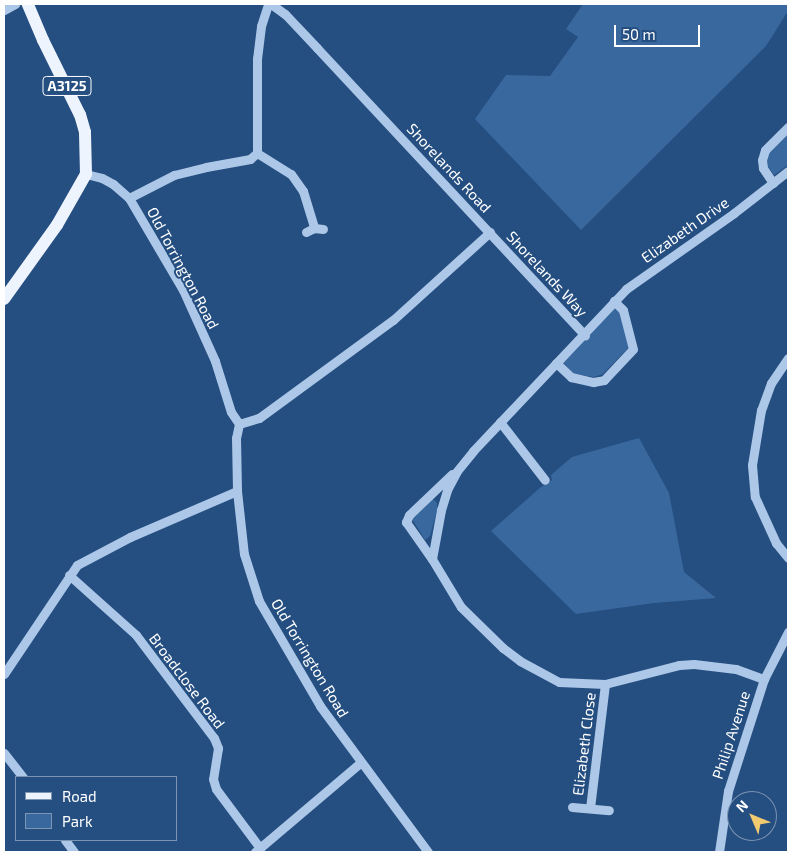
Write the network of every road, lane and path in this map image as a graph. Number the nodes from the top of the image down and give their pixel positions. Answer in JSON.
{"nodes":[{"id":1,"x":15,"y":4,"type":"edge"},
{"id":2,"x":28,"y":4,"type":"edge"},
{"id":3,"x":270,"y":4,"type":"edge"},
{"id":4,"x":4,"y":10,"type":"edge"},
{"id":5,"x":788,"y":126,"type":"edge"},
{"id":6,"x":257,"y":153,"type":"junction"},
{"id":7,"x":788,"y":171,"type":"edge"},
{"id":8,"x":86,"y":174,"type":"junction"},
{"id":9,"x":773,"y":183,"type":"junction"},
{"id":10,"x":129,"y":198,"type":"junction"},
{"id":11,"x":314,"y":230,"type":"dead end"},
{"id":12,"x":490,"y":232,"type":"junction"},
{"id":13,"x":4,"y":299,"type":"edge"},
{"id":14,"x":614,"y":301,"type":"junction"},
{"id":15,"x":585,"y":335,"type":"junction"},
{"id":16,"x":788,"y":358,"type":"edge"},
{"id":17,"x":556,"y":363,"type":"junction"},
{"id":18,"x":500,"y":422,"type":"junction"},
{"id":19,"x":239,"y":424,"type":"junction"},
{"id":20,"x":457,"y":471,"type":"junction"},
{"id":21,"x":545,"y":480,"type":"dead end"},
{"id":22,"x":237,"y":491,"type":"junction"},
{"id":23,"x":788,"y":558,"type":"edge"},
{"id":24,"x":432,"y":559,"type":"junction"},
{"id":25,"x":68,"y":575,"type":"junction"},
{"id":26,"x":788,"y":632,"type":"edge"},
{"id":27,"x":4,"y":674,"type":"edge"},
{"id":28,"x":764,"y":679,"type":"junction"},
{"id":29,"x":605,"y":684,"type":"junction"},
{"id":30,"x":4,"y":752,"type":"edge"},
{"id":31,"x":360,"y":763,"type":"junction"},
{"id":32,"x":21,"y":776,"type":"edge"},
{"id":33,"x":572,"y":807,"type":"dead end"},
{"id":34,"x":590,"y":808,"type":"junction"},
{"id":35,"x":609,"y":810,"type":"dead end"},
{"id":36,"x":66,"y":841,"type":"edge"},
{"id":37,"x":257,"y":850,"type":"edge"},
{"id":38,"x":74,"y":852,"type":"edge"},
{"id":39,"x":428,"y":852,"type":"edge"},
{"id":40,"x":719,"y":852,"type":"edge"}],
"edges":[{"from":1,"to":4,"type":"street"},
{"from":2,"to":8,"type":"main road","number":"A3125"},
{"from":3,"to":6,"type":"street"},
{"from":3,"to":12,"type":"street","name":"Shorelands Road"},
{"from":5,"to":9,"type":"street"},
{"from":6,"to":10,"type":"street"},
{"from":6,"to":11,"type":"street"},
{"from":7,"to":9,"type":"street","name":"Elizabeth Drive"},
{"from":8,"to":10,"type":"street","name":"Old Torrington Road"},
{"from":8,"to":13,"type":"main road"},
{"from":9,"to":14,"type":"street","name":"Elizabeth Drive"},
{"from":10,"to":19,"type":"street","name":"Old Torrington Road"},
{"from":12,"to":15,"type":"street","name":"Shorelands Way"},
{"from":12,"to":19,"type":"street","name":"Shorelands Road"},
{"from":14,"to":15,"type":"street","name":"Elizabeth Drive"},
{"from":14,"to":17,"type":"street"},
{"from":15,"to":17,"type":"street","name":"Elizabeth Drive"},
{"from":16,"to":23,"type":"street"},
{"from":17,"to":18,"type":"street","name":"Elizabeth Drive"},
{"from":18,"to":20,"type":"street","name":"Elizabeth Drive"},
{"from":18,"to":21,"type":"street"},
{"from":19,"to":22,"type":"street","name":"Old Torrington Road"},
{"from":20,"to":24,"type":"street","name":"Elizabeth Drive"},
{"from":20,"to":24,"type":"street","name":"Elizabeth Drive"},
{"from":22,"to":25,"type":"street"},
{"from":22,"to":31,"type":"street","name":"Old Torrington Road"},
{"from":24,"to":29,"type":"street","name":"Elizabeth Drive"},
{"from":25,"to":27,"type":"street"},
{"from":25,"to":37,"type":"street","name":"Broadclose Road"},
{"from":26,"to":28,"type":"street","name":"Philip Avenue"},
{"from":28,"to":29,"type":"street","name":"Elizabeth Drive"},
{"from":28,"to":40,"type":"street","name":"Philip Avenue"},
{"from":29,"to":34,"type":"street","name":"Elizabeth Close"},
{"from":30,"to":32,"type":"street"},
{"from":31,"to":37,"type":"street"},
{"from":31,"to":39,"type":"street","name":"Old Torrington Road"},
{"from":33,"to":34,"type":"street","name":"Elizabeth Close"},
{"from":34,"to":35,"type":"street","name":"Elizabeth Close"},
{"from":36,"to":38,"type":"street"}]}
